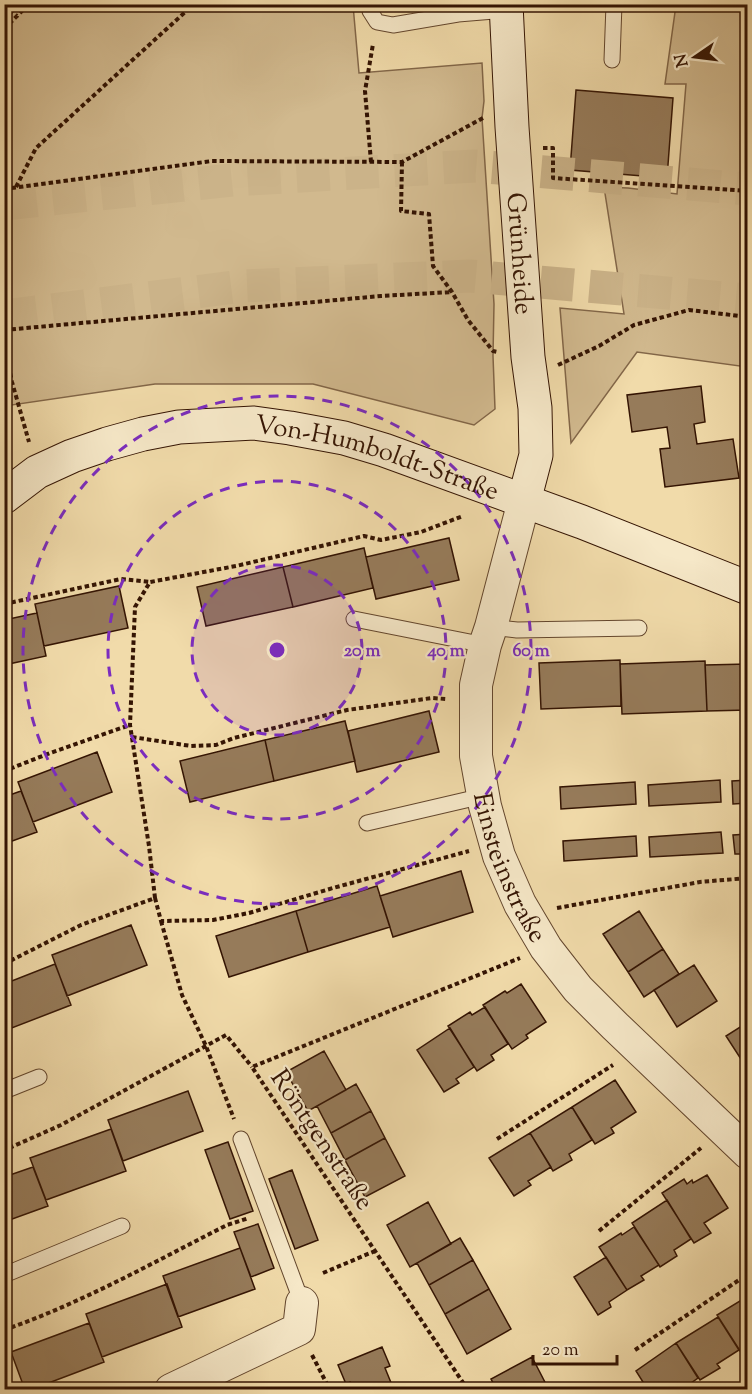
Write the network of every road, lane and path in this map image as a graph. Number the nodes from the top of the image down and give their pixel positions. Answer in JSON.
{"nodes":[{"id":1,"x":29,"y":4,"type":"edge"},
{"id":2,"x":194,"y":4,"type":"edge"},
{"id":3,"x":369,"y":4,"type":"edge"},
{"id":4,"x":614,"y":4,"type":"edge"},
{"id":5,"x":4,"y":5,"type":"edge"},
{"id":6,"x":506,"y":7,"type":"edge"},
{"id":7,"x":457,"y":9,"type":"edge"},
{"id":8,"x":17,"y":16,"type":"junction"},
{"id":9,"x":377,"y":22,"type":"junction"},
{"id":10,"x":4,"y":29,"type":"edge"},
{"id":11,"x":612,"y":60,"type":"dead end"},
{"id":12,"x":488,"y":120,"type":"dead end"},
{"id":13,"x":536,"y":148,"type":"dead end"},
{"id":14,"x":371,"y":162,"type":"junction"},
{"id":15,"x":402,"y":162,"type":"junction"},
{"id":16,"x":16,"y":187,"type":"junction"},
{"id":17,"x":4,"y":189,"type":"edge"},
{"id":18,"x":747,"y":191,"type":"edge"},
{"id":19,"x":452,"y":292,"type":"junction"},
{"id":20,"x":747,"y":316,"type":"edge"},
{"id":21,"x":4,"y":330,"type":"edge"},
{"id":22,"x":4,"y":344,"type":"edge"},
{"id":23,"x":502,"y":352,"type":"dead end"},
{"id":24,"x":552,"y":363,"type":"dead end"},
{"id":25,"x":30,"y":445,"type":"dead end"},
{"id":26,"x":4,"y":497,"type":"edge"},
{"id":27,"x":524,"y":501,"type":"junction"},
{"id":28,"x":463,"y":516,"type":"dead end"},
{"id":29,"x":150,"y":582,"type":"junction"},
{"id":30,"x":747,"y":588,"type":"edge"},
{"id":31,"x":4,"y":604,"type":"edge"},
{"id":32,"x":354,"y":619,"type":"dead end"},
{"id":33,"x":639,"y":628,"type":"dead end"},
{"id":34,"x":488,"y":636,"type":"junction"},
{"id":35,"x":453,"y":699,"type":"dead end"},
{"id":36,"x":130,"y":725,"type":"junction"},
{"id":37,"x":132,"y":737,"type":"junction"},
{"id":38,"x":4,"y":772,"type":"edge"},
{"id":39,"x":483,"y":796,"type":"junction"},
{"id":40,"x":367,"y":823,"type":"dead end"},
{"id":41,"x":473,"y":850,"type":"dead end"},
{"id":42,"x":747,"y":878,"type":"edge"},
{"id":43,"x":155,"y":898,"type":"junction"},
{"id":44,"x":547,"y":910,"type":"dead end"},
{"id":45,"x":161,"y":921,"type":"junction"},
{"id":46,"x":528,"y":955,"type":"dead end"},
{"id":47,"x":5,"y":962,"type":"edge"},
{"id":48,"x":206,"y":1046,"type":"junction"},
{"id":49,"x":621,"y":1059,"type":"dead end"},
{"id":50,"x":252,"y":1067,"type":"junction"},
{"id":51,"x":39,"y":1077,"type":"dead end"},
{"id":52,"x":4,"y":1091,"type":"edge"},
{"id":53,"x":241,"y":1139,"type":"joint"},
{"id":54,"x":497,"y":1139,"type":"dead end"},
{"id":55,"x":708,"y":1142,"type":"dead end"},
{"id":56,"x":4,"y":1153,"type":"edge"},
{"id":57,"x":747,"y":1154,"type":"edge"},
{"id":58,"x":256,"y":1215,"type":"dead end"},
{"id":59,"x":122,"y":1226,"type":"dead end"},
{"id":60,"x":599,"y":1231,"type":"dead end"},
{"id":61,"x":375,"y":1251,"type":"junction"},
{"id":62,"x":323,"y":1273,"type":"dead end"},
{"id":63,"x":747,"y":1274,"type":"edge"},
{"id":64,"x":4,"y":1275,"type":"edge"},
{"id":65,"x":302,"y":1303,"type":"joint"},
{"id":66,"x":4,"y":1330,"type":"edge"},
{"id":67,"x":307,"y":1346,"type":"dead end"},
{"id":68,"x":635,"y":1350,"type":"dead end"},
{"id":69,"x":171,"y":1389,"type":"edge"},
{"id":70,"x":330,"y":1389,"type":"edge"},
{"id":71,"x":468,"y":1389,"type":"edge"}],
"edges":[{"from":1,"to":8,"type":"path"},
{"from":2,"to":16,"type":"path"},
{"from":3,"to":9,"type":"lane"},
{"from":4,"to":11,"type":"lane"},
{"from":5,"to":8,"type":"path"},
{"from":6,"to":7,"type":"lane"},
{"from":6,"to":27,"type":"street","name":"Grünheide"},
{"from":7,"to":9,"type":"lane"},
{"from":8,"to":10,"type":"path"},
{"from":9,"to":14,"type":"path"},
{"from":12,"to":15,"type":"path"},
{"from":13,"to":18,"type":"path"},
{"from":14,"to":15,"type":"path"},
{"from":14,"to":16,"type":"path"},
{"from":15,"to":19,"type":"path"},
{"from":16,"to":17,"type":"path"},
{"from":19,"to":21,"type":"path"},
{"from":19,"to":23,"type":"path"},
{"from":20,"to":24,"type":"path"},
{"from":22,"to":25,"type":"path"},
{"from":26,"to":27,"type":"street","name":"Von-Humboldt-Straße"},
{"from":27,"to":30,"type":"street","name":"Von-Humboldt-Straße"},
{"from":27,"to":34,"type":"street","name":"Einsteinstraße"},
{"from":28,"to":29,"type":"path"},
{"from":29,"to":31,"type":"path"},
{"from":29,"to":36,"type":"path"},
{"from":32,"to":34,"type":"lane"},
{"from":33,"to":34,"type":"lane"},
{"from":34,"to":39,"type":"street","name":"Einsteinstraße"},
{"from":35,"to":37,"type":"path"},
{"from":36,"to":37,"type":"path"},
{"from":36,"to":38,"type":"path"},
{"from":37,"to":43,"type":"path"},
{"from":39,"to":40,"type":"lane"},
{"from":39,"to":57,"type":"street","name":"Einsteinstraße"},
{"from":41,"to":45,"type":"path"},
{"from":42,"to":44,"type":"path"},
{"from":43,"to":45,"type":"path"},
{"from":43,"to":47,"type":"path"},
{"from":45,"to":48,"type":"path"},
{"from":46,"to":50,"type":"path","name":"Röntgenstraße"},
{"from":48,"to":50,"type":"path"},
{"from":48,"to":53,"type":"path"},
{"from":48,"to":56,"type":"path"},
{"from":49,"to":54,"type":"path"},
{"from":50,"to":61,"type":"path","name":"Röntgenstraße"},
{"from":51,"to":52,"type":"lane"},
{"from":53,"to":65,"type":"lane"},
{"from":55,"to":60,"type":"path"},
{"from":58,"to":66,"type":"path"},
{"from":59,"to":64,"type":"lane"},
{"from":61,"to":62,"type":"path"},
{"from":61,"to":71,"type":"path","name":"Röntgenstraße"},
{"from":63,"to":68,"type":"path"},
{"from":65,"to":69,"type":"street"},
{"from":67,"to":70,"type":"path"}]}
